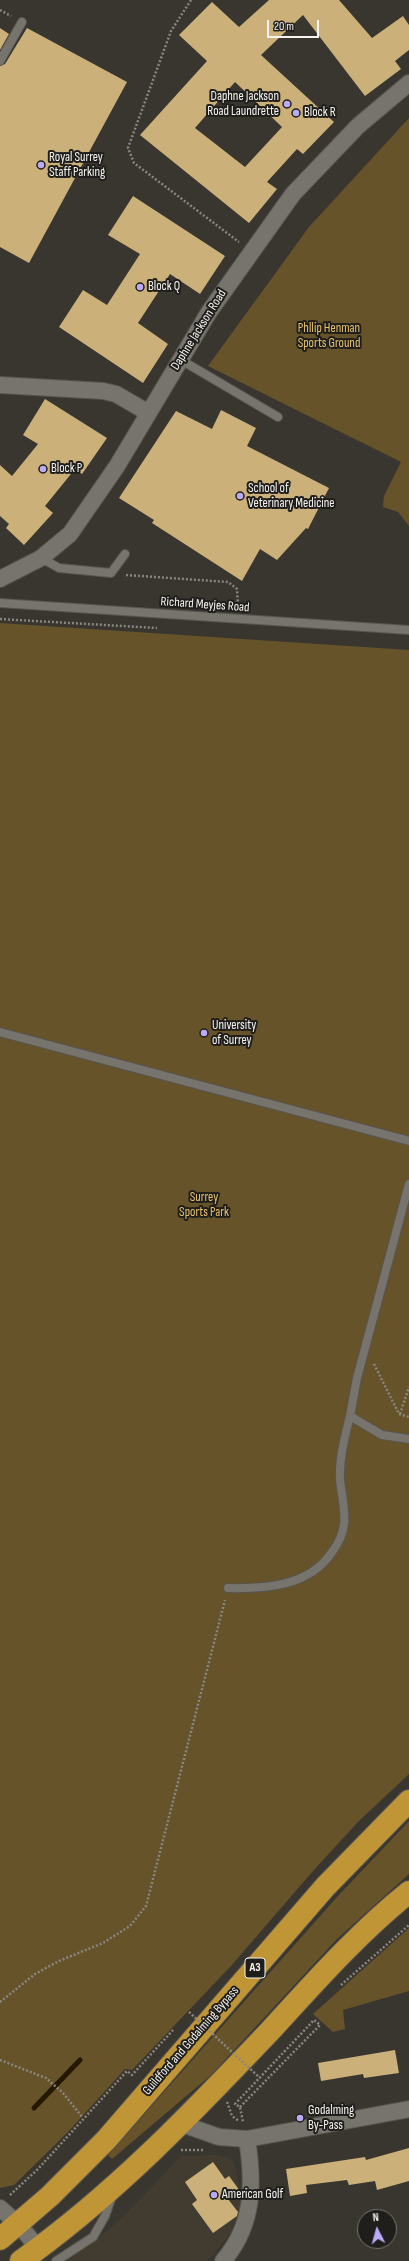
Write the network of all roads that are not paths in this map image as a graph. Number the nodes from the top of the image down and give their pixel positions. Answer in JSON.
{"nodes":[{"id":1,"x":22,"y":22,"type":"dead end"},
{"id":2,"x":0,"y":61,"type":"edge"},
{"id":3,"x":409,"y":83,"type":"edge"},
{"id":4,"x":181,"y":360,"type":"junction"},
{"id":5,"x":0,"y":385,"type":"edge"},
{"id":6,"x":147,"y":412,"type":"junction"},
{"id":7,"x":278,"y":417,"type":"dead end"},
{"id":8,"x":125,"y":554,"type":"dead end"},
{"id":9,"x":41,"y":558,"type":"junction"},
{"id":10,"x":0,"y":579,"type":"edge"},
{"id":11,"x":0,"y":603,"type":"edge"},
{"id":12,"x":409,"y":630,"type":"edge"},
{"id":13,"x":0,"y":1032,"type":"edge"},
{"id":14,"x":409,"y":1141,"type":"edge"},
{"id":15,"x":409,"y":1184,"type":"edge"},
{"id":16,"x":350,"y":1416,"type":"junction"},
{"id":17,"x":409,"y":1439,"type":"edge"},
{"id":18,"x":228,"y":1588,"type":"road end"},
{"id":19,"x":409,"y":1801,"type":"edge"},
{"id":20,"x":409,"y":1892,"type":"edge"},
{"id":21,"x":409,"y":2109,"type":"edge"},
{"id":22,"x":182,"y":2124,"type":"junction"},
{"id":23,"x":247,"y":2139,"type":"junction"},
{"id":24,"x":115,"y":2186,"type":"junction"},
{"id":25,"x":3,"y":2204,"type":"edge"},
{"id":26,"x":19,"y":2225,"type":"junction"},
{"id":27,"x":0,"y":2239,"type":"edge"},
{"id":28,"x":39,"y":2248,"type":"junction"},
{"id":29,"x":21,"y":2261,"type":"edge"},
{"id":30,"x":56,"y":2261,"type":"edge"},
{"id":31,"x":223,"y":2261,"type":"edge"}],
"edges":[{"from":1,"to":2,"type":"lane"},
{"from":3,"to":4,"type":"street","name":"Daphne Jackson Road"},
{"from":4,"to":6,"type":"street","name":"Daphne Jackson Road"},
{"from":4,"to":7,"type":"lane"},
{"from":5,"to":6,"type":"street"},
{"from":6,"to":9,"type":"street","name":"Daphne Jackson Road"},
{"from":8,"to":9,"type":"lane"},
{"from":9,"to":10,"type":"street","name":"Daphne Jackson Road"},
{"from":11,"to":12,"type":"lane","name":"Richard Meyjes Road"},
{"from":13,"to":14,"type":"lane"},
{"from":15,"to":16,"type":"lane"},
{"from":16,"to":17,"type":"lane"},
{"from":16,"to":18,"type":"lane"},
{"from":19,"to":26,"type":"highway","name":"Guildford and Godalming Bypass","number":"A3"},
{"from":20,"to":22,"type":"highway"},
{"from":21,"to":23,"type":"street"},
{"from":22,"to":23,"type":"street"},
{"from":22,"to":24,"type":"highway"},
{"from":23,"to":31,"type":"street"},
{"from":24,"to":28,"type":"highway"},
{"from":24,"to":30,"type":"lane"},
{"from":25,"to":26,"type":"street"},
{"from":26,"to":27,"type":"highway","name":"Guildford and Godalming Bypass","number":"A3"},
{"from":26,"to":28,"type":"street"},
{"from":28,"to":29,"type":"highway"}]}
